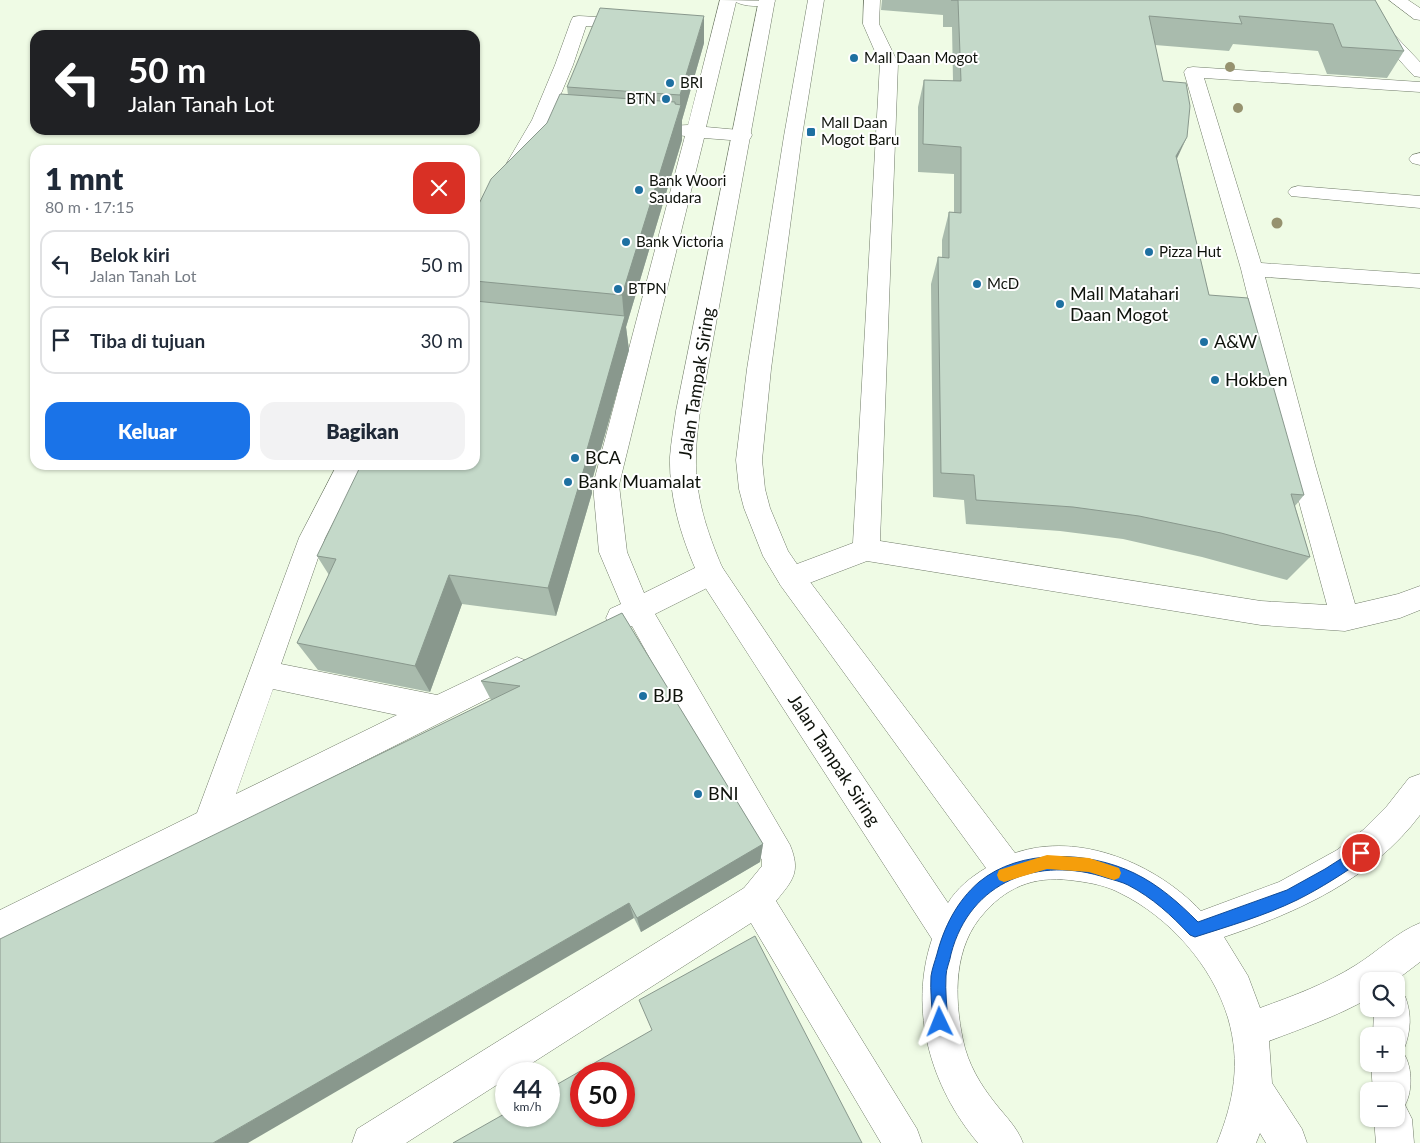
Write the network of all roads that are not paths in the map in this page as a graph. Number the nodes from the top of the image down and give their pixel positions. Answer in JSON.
{"nodes":[{"id":1,"x":728,"y":0,"type":"edge"},
{"id":2,"x":759,"y":0,"type":"edge"},
{"id":3,"x":816,"y":0,"type":"edge"},
{"id":4,"x":872,"y":0,"type":"edge"},
{"id":5,"x":1348,"y":0,"type":"edge"},
{"id":6,"x":1397,"y":0,"type":"edge"},
{"id":7,"x":1420,"y":15,"type":"edge"},
{"id":8,"x":654,"y":26,"type":"edge"},
{"id":9,"x":1420,"y":72,"type":"edge"},
{"id":10,"x":1420,"y":87,"type":"edge"},
{"id":11,"x":541,"y":120,"type":"junction"},
{"id":12,"x":560,"y":121,"type":"edge"},
{"id":13,"x":656,"y":128,"type":"edge"},
{"id":14,"x":695,"y":131,"type":"junction"},
{"id":15,"x":743,"y":135,"type":"junction"},
{"id":16,"x":1298,"y":192,"type":"dead end"},
{"id":17,"x":1420,"y":202,"type":"edge"},
{"id":18,"x":480,"y":226,"type":"edge"},
{"id":19,"x":1252,"y":269,"type":"junction"},
{"id":20,"x":1420,"y":281,"type":"edge"},
{"id":21,"x":347,"y":470,"type":"edge"},
{"id":22,"x":866,"y":550,"type":"junction"},
{"id":23,"x":711,"y":573,"type":"junction"},
{"id":24,"x":791,"y":578,"type":"junction"},
{"id":25,"x":1420,"y":598,"type":"edge"},
{"id":26,"x":638,"y":610,"type":"junction"},
{"id":27,"x":1345,"y":619,"type":"junction"},
{"id":28,"x":594,"y":632,"type":"edge"},
{"id":29,"x":542,"y":657,"type":"edge"},
{"id":30,"x":264,"y":674,"type":"junction"},
{"id":31,"x":438,"y":709,"type":"junction"},
{"id":32,"x":1420,"y":789,"type":"edge"},
{"id":33,"x":209,"y":824,"type":"junction"},
{"id":34,"x":1009,"y":872,"type":"junction"},
{"id":35,"x":756,"y":900,"type":"junction"},
{"id":36,"x":0,"y":928,"type":"edge"},
{"id":37,"x":1195,"y":930,"type":"junction"},
{"id":38,"x":949,"y":936,"type":"junction"},
{"id":39,"x":1403,"y":960,"type":"edge"},
{"id":40,"x":1250,"y":1030,"type":"junction"},
{"id":41,"x":1253,"y":1087,"type":"junction"},
{"id":42,"x":1394,"y":1127,"type":"edge"},
{"id":43,"x":371,"y":1143,"type":"edge"},
{"id":44,"x":902,"y":1143,"type":"edge"},
{"id":45,"x":1004,"y":1143,"type":"edge"},
{"id":46,"x":1236,"y":1143,"type":"edge"},
{"id":47,"x":1288,"y":1143,"type":"edge"},
{"id":48,"x":1395,"y":1143,"type":"edge"}],
"edges":[{"from":1,"to":14,"type":"main road"},
{"from":2,"to":15,"type":"main road","name":"Jalan Tampak Siring"},
{"from":3,"to":24,"type":"main road"},
{"from":4,"to":22,"type":"main road"},
{"from":5,"to":9,"type":"main road"},
{"from":6,"to":7,"type":"main road"},
{"from":8,"to":11,"type":"main road"},
{"from":10,"to":19,"type":"main road"},
{"from":11,"to":12,"type":"main road"},
{"from":11,"to":18,"type":"main road"},
{"from":13,"to":14,"type":"main road"},
{"from":14,"to":15,"type":"main road"},
{"from":14,"to":26,"type":"main road"},
{"from":15,"to":23,"type":"main road","name":"Jalan Tampak Siring"},
{"from":16,"to":17,"type":"main road"},
{"from":19,"to":20,"type":"main road"},
{"from":19,"to":27,"type":"main road"},
{"from":21,"to":30,"type":"main road"},
{"from":22,"to":24,"type":"main road"},
{"from":22,"to":27,"type":"main road"},
{"from":23,"to":26,"type":"main road"},
{"from":23,"to":38,"type":"main road","name":"Jalan Tampak Siring"},
{"from":24,"to":34,"type":"main road"},
{"from":25,"to":27,"type":"main road"},
{"from":26,"to":28,"type":"main road"},
{"from":26,"to":35,"type":"main road"},
{"from":29,"to":31,"type":"main road"},
{"from":30,"to":31,"type":"main road"},
{"from":30,"to":33,"type":"main road"},
{"from":31,"to":33,"type":"main road"},
{"from":32,"to":37,"type":"main road"},
{"from":33,"to":36,"type":"main road"},
{"from":34,"to":37,"type":"main road"},
{"from":34,"to":38,"type":"main road"},
{"from":35,"to":43,"type":"main road"},
{"from":35,"to":44,"type":"main road"},
{"from":37,"to":40,"type":"main road"},
{"from":38,"to":45,"type":"main road"},
{"from":39,"to":40,"type":"main road"},
{"from":40,"to":41,"type":"main road"},
{"from":41,"to":46,"type":"main road"},
{"from":41,"to":47,"type":"main road"},
{"from":42,"to":48,"type":"main road"}]}
